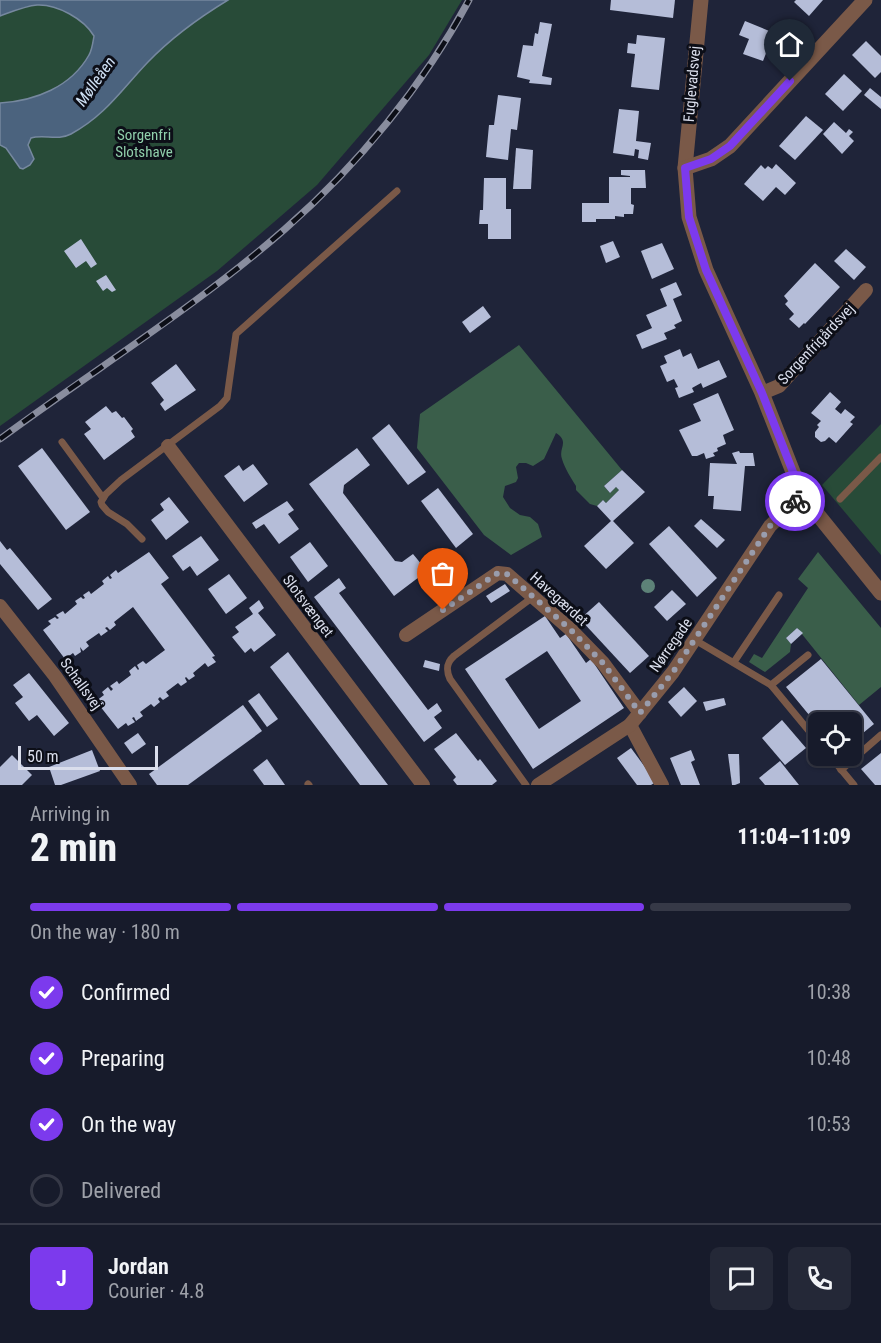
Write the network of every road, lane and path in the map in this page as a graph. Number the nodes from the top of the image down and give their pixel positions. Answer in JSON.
{"nodes":[{"id":1,"x":701,"y":0,"type":"edge"},
{"id":2,"x":865,"y":0,"type":"edge"},
{"id":3,"x":685,"y":168,"type":"junction"},
{"id":4,"x":397,"y":191,"type":"dead end"},
{"id":5,"x":866,"y":290,"type":"dead end"},
{"id":6,"x":762,"y":393,"type":"junction"},
{"id":7,"x":62,"y":442,"type":"dead end"},
{"id":8,"x":168,"y":446,"type":"junction"},
{"id":9,"x":881,"y":457,"type":"edge"},
{"id":10,"x":802,"y":495,"type":"junction"},
{"id":11,"x":103,"y":498,"type":"junction"},
{"id":12,"x":840,"y":499,"type":"dead end"},
{"id":13,"x":142,"y":539,"type":"dead end"},
{"id":14,"x":881,"y":593,"type":"edge"},
{"id":15,"x":779,"y":595,"type":"dead end"},
{"id":16,"x":533,"y":597,"type":"junction"},
{"id":17,"x":0,"y":606,"type":"edge"},
{"id":18,"x":406,"y":635,"type":"dead end"},
{"id":19,"x":694,"y":640,"type":"junction"},
{"id":20,"x":808,"y":655,"type":"dead end"},
{"id":21,"x":734,"y":662,"type":"junction"},
{"id":22,"x":771,"y":685,"type":"junction"},
{"id":23,"x":640,"y":713,"type":"junction"},
{"id":24,"x":630,"y":725,"type":"junction"},
{"id":25,"x":808,"y":730,"type":"edge"},
{"id":26,"x":881,"y":735,"type":"edge"},
{"id":27,"x":838,"y":766,"type":"edge"},
{"id":28,"x":841,"y":770,"type":"junction"},
{"id":29,"x":130,"y":785,"type":"edge"},
{"id":30,"x":423,"y":785,"type":"edge"},
{"id":31,"x":526,"y":785,"type":"edge"},
{"id":32,"x":538,"y":785,"type":"edge"},
{"id":33,"x":662,"y":785,"type":"edge"},
{"id":34,"x":854,"y":785,"type":"edge"}],
"edges":[{"from":1,"to":3,"type":"street","name":"Fuglevadsvej"},
{"from":2,"to":3,"type":"street"},
{"from":3,"to":6,"type":"street","name":"Sorgenfrigårdsvej"},
{"from":4,"to":8,"type":"lane"},
{"from":5,"to":6,"type":"street","name":"Sorgenfrigårdsvej"},
{"from":6,"to":10,"type":"street","name":"Sorgenfrigårdsvej"},
{"from":7,"to":11,"type":"lane"},
{"from":8,"to":11,"type":"lane"},
{"from":8,"to":30,"type":"street","name":"Slotsvænget"},
{"from":9,"to":12,"type":"lane"},
{"from":10,"to":14,"type":"street","name":"Sorgenfrigårdsvej"},
{"from":10,"to":19,"type":"street","name":"Nørregade"},
{"from":11,"to":13,"type":"lane"},
{"from":15,"to":21,"type":"lane"},
{"from":16,"to":18,"type":"street","name":"Havegærdet"},
{"from":16,"to":23,"type":"street","name":"Havegærdet"},
{"from":16,"to":31,"type":"lane"},
{"from":17,"to":29,"type":"street","name":"Schallsvej"},
{"from":19,"to":21,"type":"lane"},
{"from":19,"to":23,"type":"street","name":"Nørregade"},
{"from":20,"to":22,"type":"lane"},
{"from":21,"to":22,"type":"lane"},
{"from":22,"to":25,"type":"lane"},
{"from":23,"to":24,"type":"street","name":"Nørregade"},
{"from":24,"to":32,"type":"street","name":"Nørregade"},
{"from":24,"to":33,"type":"street"},
{"from":26,"to":28,"type":"lane"},
{"from":27,"to":28,"type":"lane"},
{"from":28,"to":34,"type":"lane"}]}
